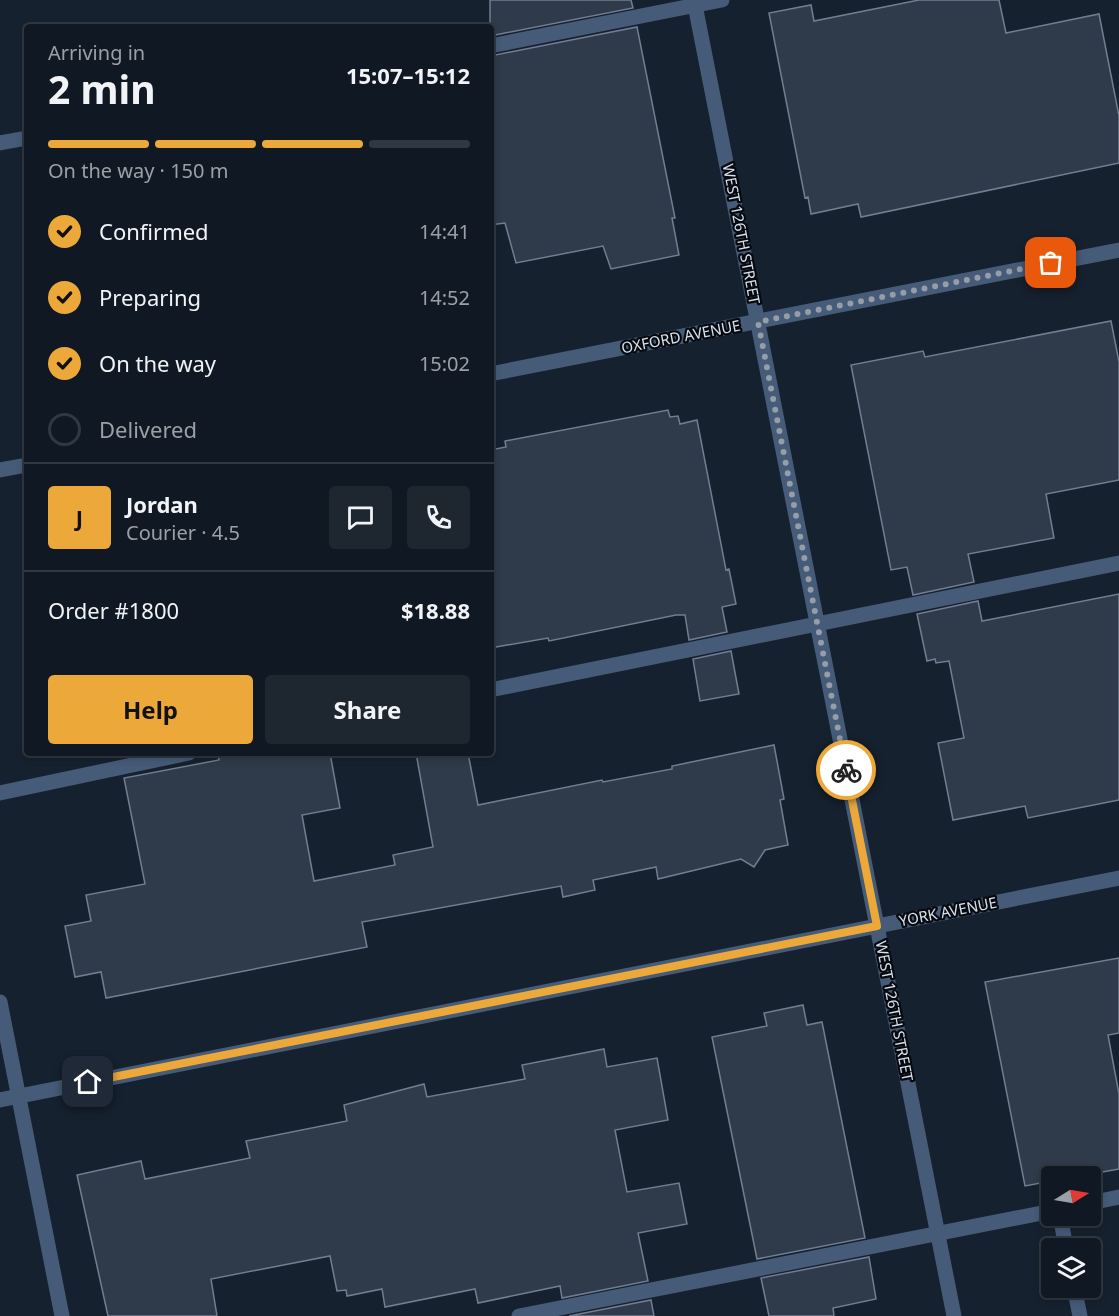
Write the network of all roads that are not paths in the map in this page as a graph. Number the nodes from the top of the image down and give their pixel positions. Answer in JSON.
{"nodes":[{"id":1,"x":722,"y":0,"type":"edge"},
{"id":2,"x":695,"y":3,"type":"edge"},
{"id":3,"x":494,"y":45,"type":"edge"},
{"id":4,"x":24,"y":139,"type":"edge"},
{"id":5,"x":0,"y":143,"type":"edge"},
{"id":6,"x":1119,"y":250,"type":"edge"},
{"id":7,"x":758,"y":322,"type":"junction"},
{"id":8,"x":494,"y":373,"type":"edge"},
{"id":9,"x":24,"y":466,"type":"edge"},
{"id":10,"x":0,"y":470,"type":"edge"},
{"id":11,"x":1119,"y":563,"type":"edge"},
{"id":12,"x":817,"y":622,"type":"junction"},
{"id":13,"x":494,"y":689,"type":"edge"},
{"id":14,"x":175,"y":756,"type":"edge"},
{"id":15,"x":0,"y":793,"type":"edge"},
{"id":16,"x":1119,"y":878,"type":"edge"},
{"id":17,"x":877,"y":926,"type":"junction"},
{"id":18,"x":0,"y":1002,"type":"edge"},
{"id":19,"x":19,"y":1096,"type":"junction"},
{"id":20,"x":0,"y":1100,"type":"edge"},
{"id":21,"x":1119,"y":1197,"type":"edge"},
{"id":22,"x":1101,"y":1201,"type":"edge"},
{"id":23,"x":1041,"y":1213,"type":"edge"},
{"id":24,"x":938,"y":1234,"type":"junction"},
{"id":25,"x":1076,"y":1298,"type":"edge"},
{"id":26,"x":62,"y":1316,"type":"edge"},
{"id":27,"x":519,"y":1316,"type":"edge"},
{"id":28,"x":954,"y":1316,"type":"edge"},
{"id":29,"x":1080,"y":1316,"type":"edge"}],
"edges":[{"from":1,"to":2,"type":"street"},
{"from":2,"to":3,"type":"street"},
{"from":2,"to":7,"type":"street","name":"WEST 126TH STREET"},
{"from":4,"to":5,"type":"street"},
{"from":6,"to":7,"type":"street","name":"OXFORD AVENUE"},
{"from":7,"to":8,"type":"street","name":"OXFORD AVENUE"},
{"from":7,"to":12,"type":"street","name":"WEST 126TH STREET"},
{"from":9,"to":10,"type":"street"},
{"from":11,"to":12,"type":"street"},
{"from":12,"to":13,"type":"street"},
{"from":12,"to":17,"type":"street","name":"WEST 126TH STREET"},
{"from":14,"to":15,"type":"street"},
{"from":16,"to":17,"type":"street","name":"YORK AVENUE"},
{"from":17,"to":19,"type":"street","name":"YORK AVENUE"},
{"from":17,"to":24,"type":"street","name":"WEST 126TH STREET"},
{"from":18,"to":19,"type":"street"},
{"from":19,"to":20,"type":"street","name":"YORK AVENUE"},
{"from":19,"to":26,"type":"street"},
{"from":21,"to":22,"type":"street"},
{"from":23,"to":24,"type":"street"},
{"from":24,"to":27,"type":"street"},
{"from":24,"to":28,"type":"street","name":"WEST 126TH STREET"},
{"from":25,"to":29,"type":"street"}]}
